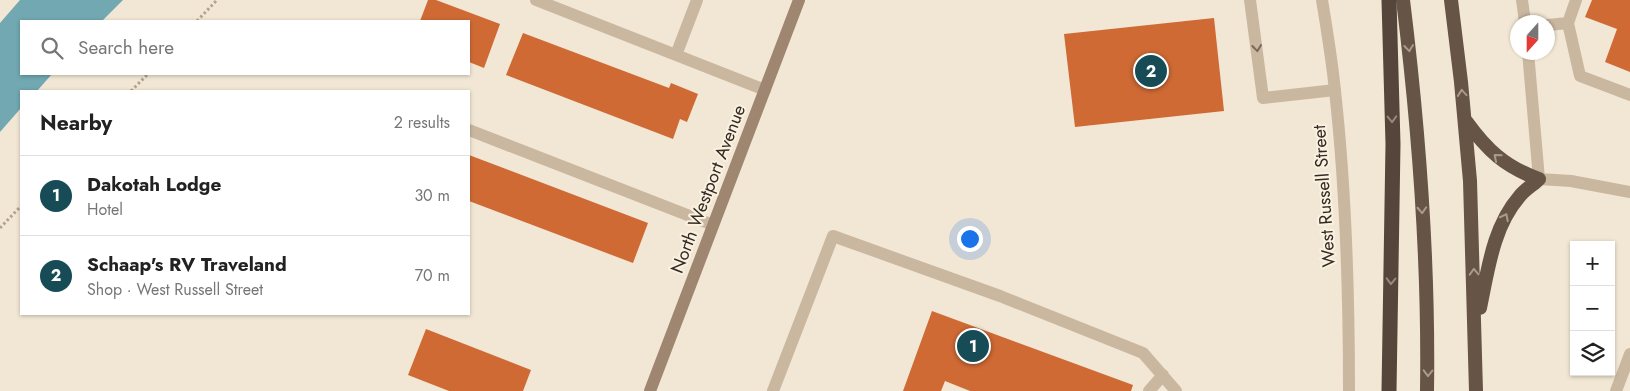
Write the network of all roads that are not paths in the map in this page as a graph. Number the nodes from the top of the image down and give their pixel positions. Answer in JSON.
{"nodes":[{"id":1,"x":536,"y":0,"type":"edge"},
{"id":2,"x":697,"y":0,"type":"edge"},
{"id":3,"x":798,"y":0,"type":"edge"},
{"id":4,"x":1250,"y":0,"type":"edge"},
{"id":5,"x":1322,"y":0,"type":"edge"},
{"id":6,"x":1389,"y":0,"type":"edge"},
{"id":7,"x":1403,"y":0,"type":"edge"},
{"id":8,"x":1452,"y":0,"type":"edge"},
{"id":9,"x":1522,"y":0,"type":"edge"},
{"id":10,"x":1576,"y":0,"type":"edge"},
{"id":11,"x":1524,"y":15,"type":"edge"},
{"id":12,"x":1568,"y":23,"type":"junction"},
{"id":13,"x":1555,"y":24,"type":"edge"},
{"id":14,"x":676,"y":55,"type":"junction"},
{"id":15,"x":1529,"y":60,"type":"edge"},
{"id":16,"x":765,"y":90,"type":"junction"},
{"id":17,"x":1335,"y":90,"type":"junction"},
{"id":18,"x":1630,"y":95,"type":"edge"},
{"id":19,"x":1464,"y":119,"type":"junction"},
{"id":20,"x":470,"y":130,"type":"edge"},
{"id":21,"x":1540,"y":179,"type":"junction"},
{"id":22,"x":1630,"y":192,"type":"edge"},
{"id":23,"x":713,"y":225,"type":"junction"},
{"id":24,"x":1476,"y":332,"type":"junction"},
{"id":25,"x":1630,"y":354,"type":"edge"},
{"id":26,"x":1163,"y":375,"type":"junction"},
{"id":27,"x":650,"y":391,"type":"edge"},
{"id":28,"x":773,"y":391,"type":"edge"},
{"id":29,"x":1149,"y":391,"type":"edge"},
{"id":30,"x":1176,"y":391,"type":"edge"},
{"id":31,"x":1348,"y":391,"type":"edge"},
{"id":32,"x":1389,"y":391,"type":"edge"},
{"id":33,"x":1428,"y":391,"type":"edge"},
{"id":34,"x":1476,"y":391,"type":"edge"},
{"id":35,"x":1616,"y":391,"type":"edge"}],
"edges":[{"from":1,"to":14,"type":"street"},
{"from":2,"to":14,"type":"street"},
{"from":3,"to":16,"type":"main road","name":"North Westport Avenue"},
{"from":4,"to":17,"type":"street","one_way":true},
{"from":5,"to":17,"type":"street","name":"West Russell Street"},
{"from":6,"to":32,"type":"highway","one_way":true},
{"from":7,"to":33,"type":"highway","one_way":true},
{"from":19,"to":8,"type":"highway","one_way":true},
{"from":9,"to":11,"type":"street"},
{"from":10,"to":12,"type":"street"},
{"from":12,"to":13,"type":"street"},
{"from":12,"to":18,"type":"street"},
{"from":14,"to":16,"type":"street"},
{"from":15,"to":21,"type":"street"},
{"from":16,"to":23,"type":"main road","name":"North Westport Avenue"},
{"from":17,"to":31,"type":"street","name":"West Russell Street"},
{"from":21,"to":19,"type":"highway","one_way":true},
{"from":24,"to":19,"type":"highway","one_way":true},
{"from":20,"to":23,"type":"street"},
{"from":21,"to":22,"type":"street"},
{"from":24,"to":21,"type":"highway","one_way":true},
{"from":23,"to":27,"type":"main road","name":"North Westport Avenue"},
{"from":24,"to":34,"type":"highway"},
{"from":25,"to":35,"type":"street"},
{"from":26,"to":28,"type":"street"},
{"from":26,"to":29,"type":"street"},
{"from":26,"to":30,"type":"street"}]}
